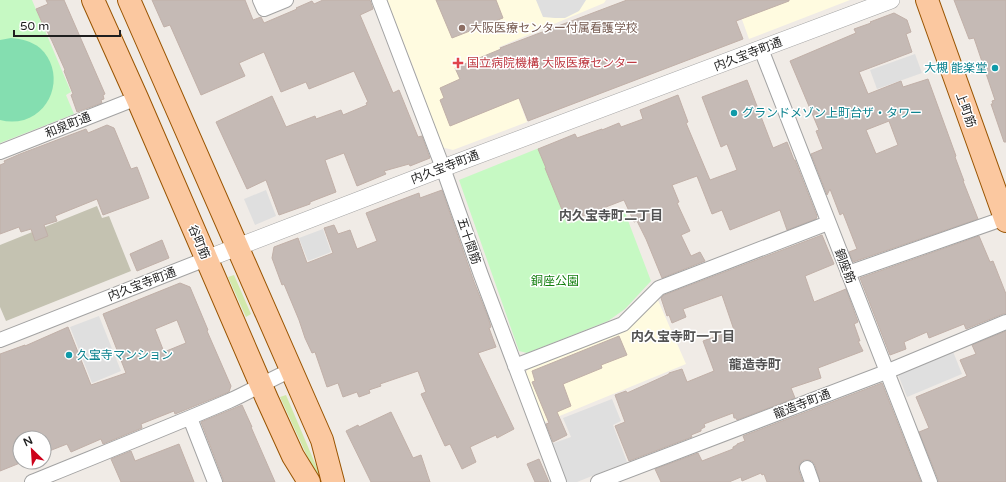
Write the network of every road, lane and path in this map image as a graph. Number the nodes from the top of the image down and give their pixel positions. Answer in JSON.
{"nodes":[{"id":1,"x":93,"y":0,"type":"edge"},
{"id":2,"x":129,"y":0,"type":"edge"},
{"id":3,"x":260,"y":0,"type":"edge"},
{"id":4,"x":286,"y":0,"type":"edge"},
{"id":5,"x":379,"y":0,"type":"edge"},
{"id":6,"x":891,"y":0,"type":"edge"},
{"id":7,"x":927,"y":0,"type":"edge"},
{"id":8,"x":761,"y":49,"type":"junction"},
{"id":9,"x":137,"y":98,"type":"junction"},
{"id":10,"x":0,"y":152,"type":"edge"},
{"id":11,"x":444,"y":168,"type":"junction"},
{"id":12,"x":1005,"y":219,"type":"edge"},
{"id":13,"x":828,"y":223,"type":"junction"},
{"id":14,"x":238,"y":246,"type":"junction"},
{"id":15,"x":206,"y":259,"type":"junction"},
{"id":16,"x":848,"y":273,"type":"junction"},
{"id":17,"x":1006,"y":322,"type":"edge"},
{"id":18,"x":0,"y":340,"type":"edge"},
{"id":19,"x":515,"y":366,"type":"junction"},
{"id":20,"x":292,"y":370,"type":"junction"},
{"id":21,"x":886,"y":372,"type":"junction"},
{"id":22,"x":261,"y":385,"type":"junction"},
{"id":23,"x":190,"y":418,"type":"junction"},
{"id":24,"x":322,"y":440,"type":"junction"},
{"id":25,"x":293,"y":456,"type":"junction"},
{"id":26,"x":807,"y":468,"type":"dead end"},
{"id":27,"x":32,"y":482,"type":"edge"},
{"id":28,"x":215,"y":482,"type":"edge"},
{"id":29,"x":297,"y":482,"type":"edge"},
{"id":30,"x":309,"y":482,"type":"edge"},
{"id":31,"x":333,"y":482,"type":"edge"},
{"id":32,"x":348,"y":482,"type":"edge"},
{"id":33,"x":559,"y":482,"type":"edge"},
{"id":34,"x":598,"y":482,"type":"edge"},
{"id":35,"x":812,"y":482,"type":"edge"},
{"id":36,"x":930,"y":482,"type":"edge"}],
"edges":[{"from":1,"to":9,"type":"main road","name":"谷町筋"},
{"from":2,"to":14,"type":"main road"},
{"from":3,"to":4,"type":"street"},
{"from":5,"to":11,"type":"street","name":"五十間筋"},
{"from":6,"to":8,"type":"street","name":"内久宝寺町通"},
{"from":7,"to":12,"type":"main road","name":"上町筋"},
{"from":8,"to":11,"type":"street","name":"内久宝寺町通"},
{"from":8,"to":13,"type":"street","name":"銅座筋"},
{"from":9,"to":10,"type":"street","name":"和泉町通"},
{"from":9,"to":15,"type":"main road","name":"谷町筋"},
{"from":11,"to":14,"type":"street","name":"内久宝寺町通"},
{"from":11,"to":19,"type":"street","name":"五十間筋"},
{"from":12,"to":16,"type":"street"},
{"from":13,"to":16,"type":"street","name":"銅座筋"},
{"from":13,"to":19,"type":"street"},
{"from":14,"to":15,"type":"street","name":"内久宝寺町通"},
{"from":14,"to":20,"type":"main road"},
{"from":15,"to":18,"type":"street","name":"内久宝寺町通"},
{"from":15,"to":22,"type":"main road","name":"谷町筋"},
{"from":16,"to":21,"type":"street","name":"銅座筋"},
{"from":17,"to":21,"type":"street","name":"龍造寺町通"},
{"from":19,"to":33,"type":"street","name":"五十間筋"},
{"from":20,"to":22,"type":"street"},
{"from":20,"to":24,"type":"main road"},
{"from":21,"to":34,"type":"street","name":"龍造寺町通"},
{"from":21,"to":36,"type":"street","name":"銅座筋"},
{"from":22,"to":23,"type":"street"},
{"from":22,"to":25,"type":"main road","name":"谷町筋"},
{"from":23,"to":27,"type":"street"},
{"from":23,"to":28,"type":"street"},
{"from":24,"to":31,"type":"main road"},
{"from":24,"to":32,"type":"main road"},
{"from":25,"to":29,"type":"main road"},
{"from":25,"to":30,"type":"main road","name":"谷町筋"},
{"from":26,"to":35,"type":"street"}]}
